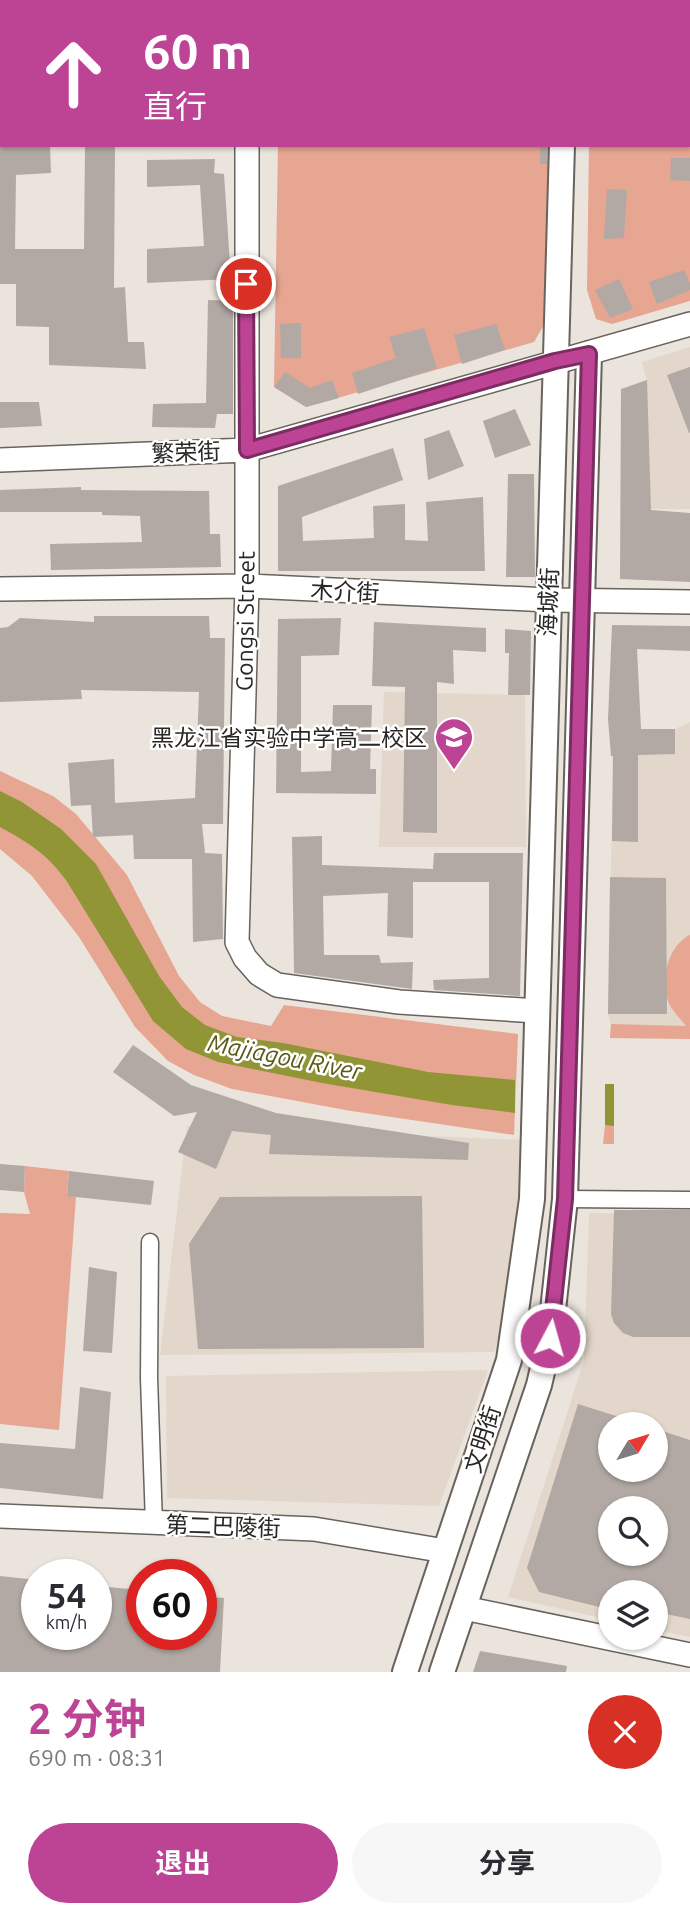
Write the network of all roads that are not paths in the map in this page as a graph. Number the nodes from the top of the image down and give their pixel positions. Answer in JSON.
{"nodes":[{"id":1,"x":247,"y":147,"type":"edge"},
{"id":2,"x":562,"y":147,"type":"edge"},
{"id":3,"x":690,"y":324,"type":"edge"},
{"id":4,"x":589,"y":354,"type":"junction"},
{"id":5,"x":555,"y":361,"type":"junction"},
{"id":6,"x":247,"y":450,"type":"junction"},
{"id":7,"x":0,"y":460,"type":"edge"},
{"id":8,"x":247,"y":586,"type":"junction"},
{"id":9,"x":0,"y":589,"type":"edge"},
{"id":10,"x":548,"y":600,"type":"junction"},
{"id":11,"x":582,"y":601,"type":"junction"},
{"id":12,"x":690,"y":602,"type":"edge"},
{"id":13,"x":537,"y":1011,"type":"junction"},
{"id":14,"x":536,"y":1059,"type":"joint"},
{"id":15,"x":565,"y":1199,"type":"junction"},
{"id":16,"x":690,"y":1200,"type":"edge"},
{"id":17,"x":150,"y":1242,"type":"dead end"},
{"id":18,"x":0,"y":1516,"type":"edge"},
{"id":19,"x":154,"y":1524,"type":"junction"},
{"id":20,"x":445,"y":1551,"type":"junction"},
{"id":21,"x":464,"y":1608,"type":"junction"},
{"id":22,"x":690,"y":1655,"type":"edge"},
{"id":23,"x":405,"y":1672,"type":"edge"},
{"id":24,"x":442,"y":1672,"type":"edge"}],
"edges":[{"from":1,"to":6,"type":"street","name":"Gongsi Street"},
{"from":2,"to":5,"type":"main road","name":"海城街"},
{"from":3,"to":4,"type":"street","name":"繁荣街"},
{"from":4,"to":5,"type":"street","name":"繁荣街"},
{"from":4,"to":11,"type":"main road","name":"海城街"},
{"from":5,"to":6,"type":"street","name":"繁荣街"},
{"from":5,"to":10,"type":"main road","name":"海城街"},
{"from":6,"to":7,"type":"street","name":"繁荣街"},
{"from":6,"to":8,"type":"street","name":"Gongsi Street"},
{"from":8,"to":9,"type":"street","name":"木介街"},
{"from":8,"to":10,"type":"street","name":"木介街"},
{"from":8,"to":13,"type":"street","name":"Gongsi Street"},
{"from":10,"to":11,"type":"street","name":"木介街"},
{"from":10,"to":13,"type":"main road","name":"海城街"},
{"from":11,"to":12,"type":"street","name":"木介街"},
{"from":11,"to":15,"type":"main road","name":"海城街"},
{"from":13,"to":14,"type":"main road","name":"海城街"},
{"from":14,"to":20,"type":"main road","name":"文明街"},
{"from":15,"to":16,"type":"street"},
{"from":15,"to":21,"type":"main road","name":"文明街"},
{"from":17,"to":19,"type":"street"},
{"from":18,"to":19,"type":"street","name":"第二巴陵街"},
{"from":19,"to":20,"type":"street","name":"第二巴陵街"},
{"from":20,"to":23,"type":"main road","name":"文明街"},
{"from":21,"to":22,"type":"street"},
{"from":21,"to":24,"type":"main road","name":"文明街"}]}
